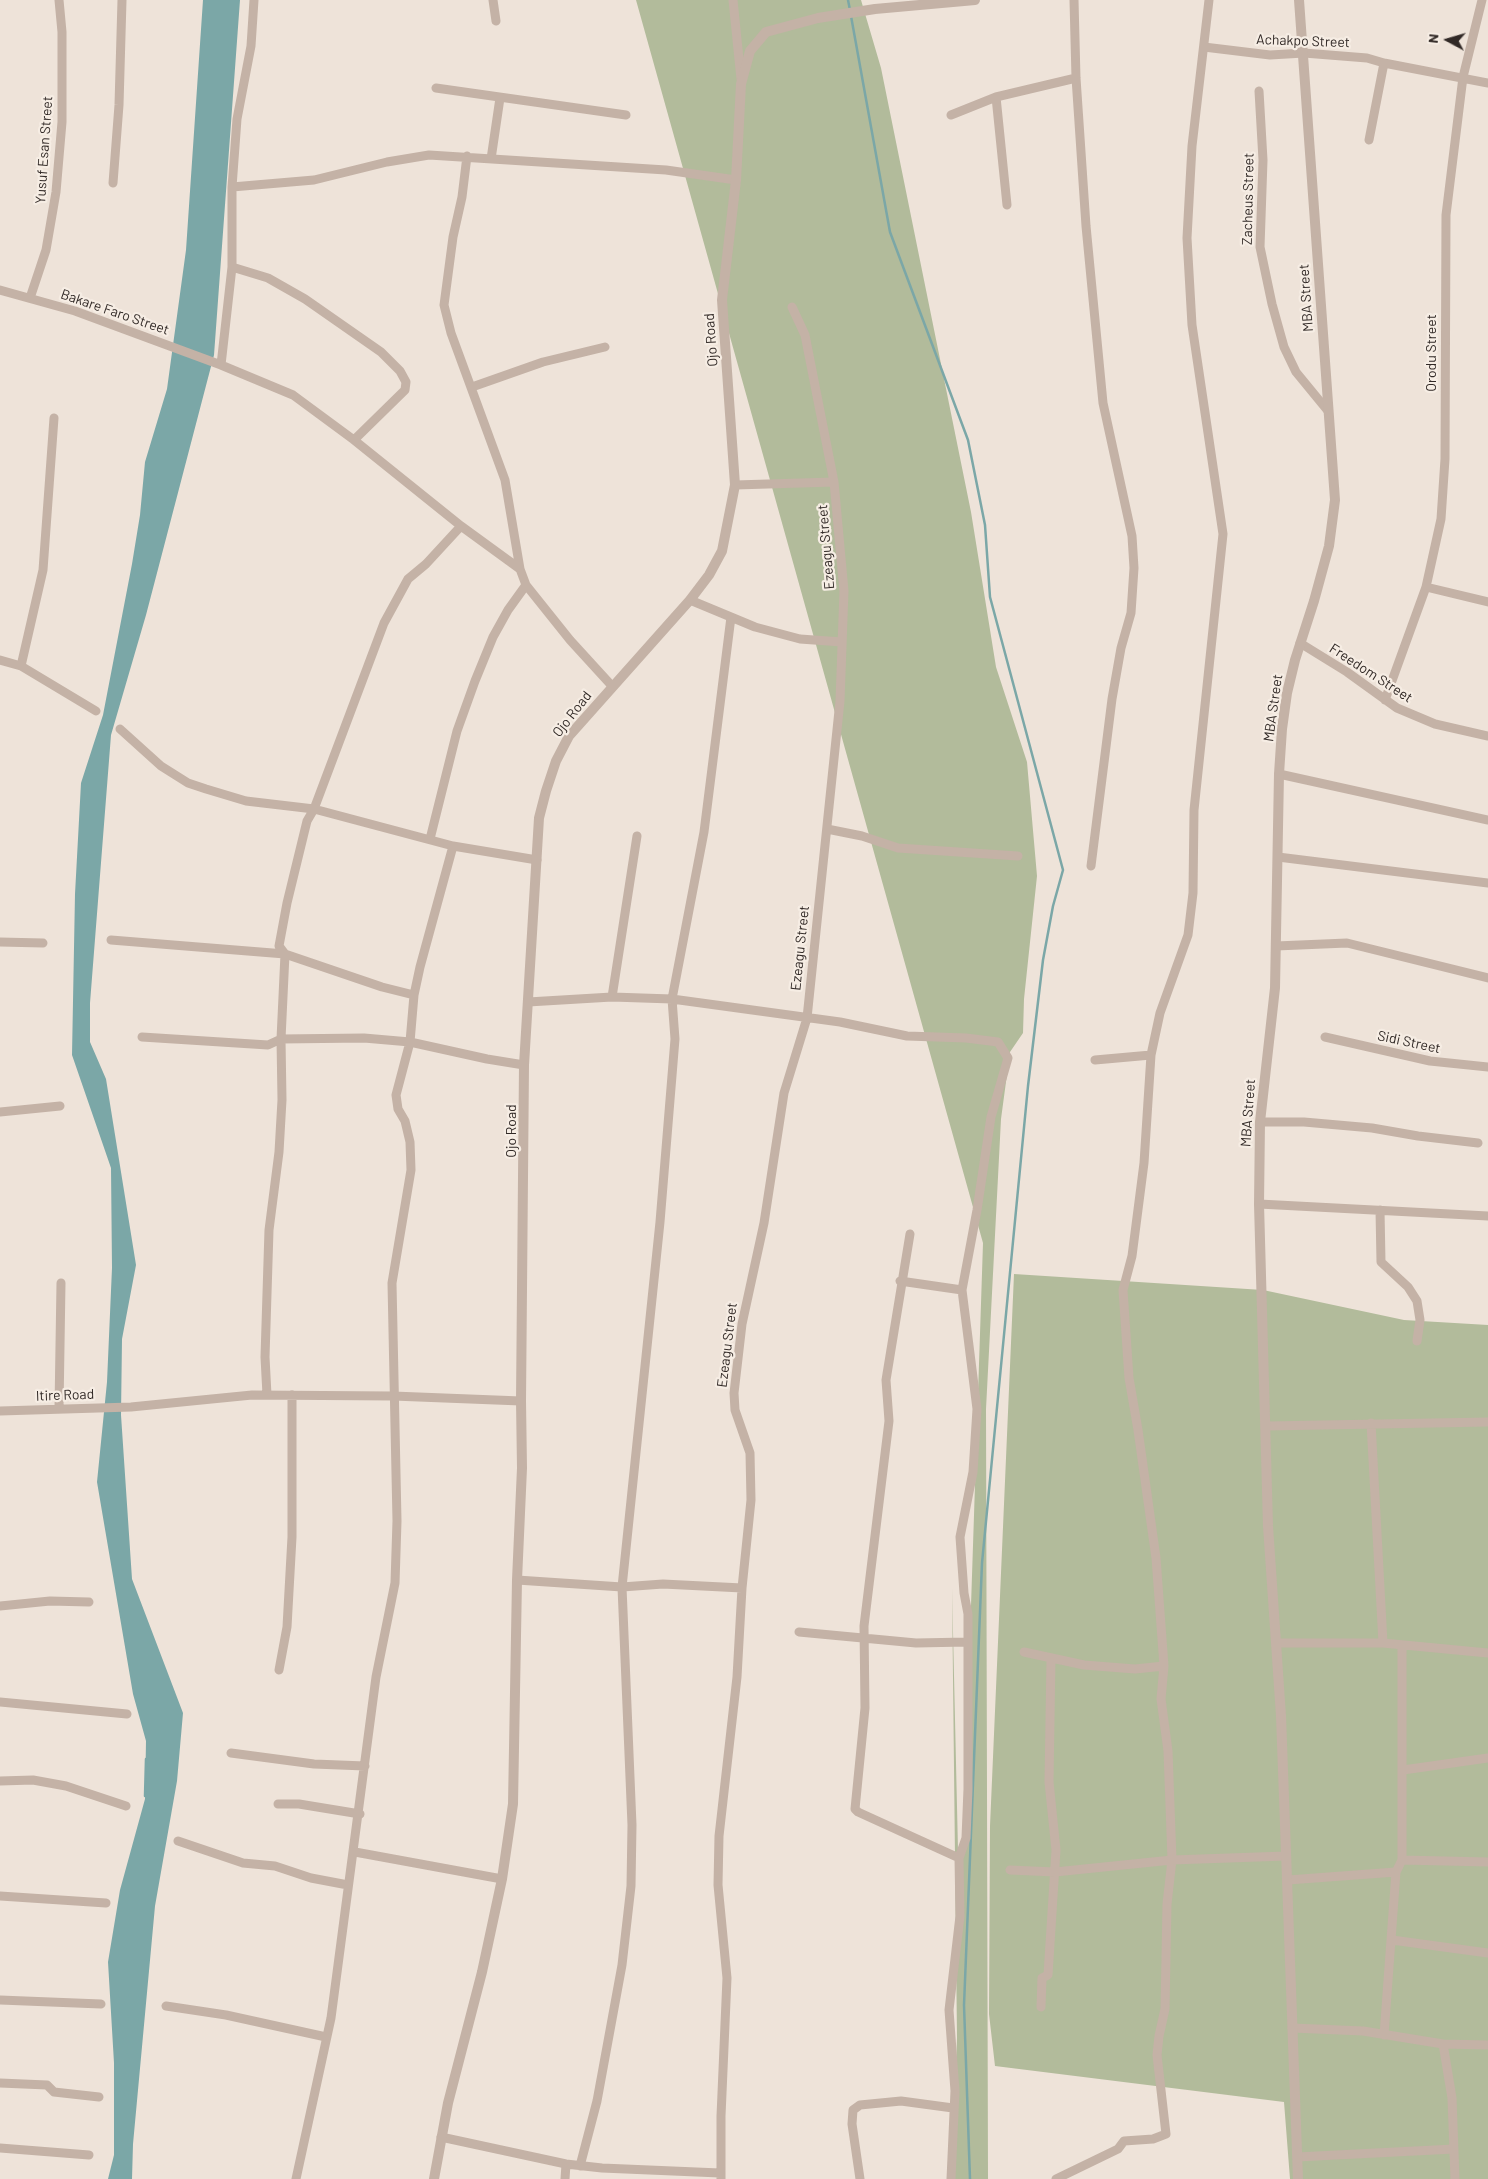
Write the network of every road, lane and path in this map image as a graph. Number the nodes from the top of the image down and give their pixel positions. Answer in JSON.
{"nodes":[{"id":1,"x":58,"y":0,"type":"edge"},
{"id":2,"x":122,"y":0,"type":"edge"},
{"id":3,"x":254,"y":0,"type":"edge"},
{"id":4,"x":493,"y":0,"type":"edge"},
{"id":5,"x":734,"y":0,"type":"edge"},
{"id":6,"x":975,"y":0,"type":"edge"},
{"id":7,"x":1074,"y":0,"type":"edge"},
{"id":8,"x":1208,"y":0,"type":"edge"},
{"id":9,"x":1299,"y":0,"type":"edge"},
{"id":10,"x":1482,"y":0,"type":"edge"},
{"id":11,"x":879,"y":6,"type":"edge"},
{"id":12,"x":496,"y":21,"type":"dead end"},
{"id":13,"x":1204,"y":47,"type":"junction"},
{"id":14,"x":1304,"y":53,"type":"junction"},
{"id":15,"x":1384,"y":63,"type":"junction"},
{"id":16,"x":1463,"y":77,"type":"junction"},
{"id":17,"x":1076,"y":78,"type":"junction"},
{"id":18,"x":1488,"y":83,"type":"edge"},
{"id":19,"x":741,"y":84,"type":"junction"},
{"id":20,"x":436,"y":88,"type":"dead end"},
{"id":21,"x":1259,"y":91,"type":"dead end"},
{"id":22,"x":996,"y":97,"type":"junction"},
{"id":23,"x":500,"y":98,"type":"junction"},
{"id":24,"x":626,"y":115,"type":"dead end"},
{"id":25,"x":952,"y":115,"type":"dead end"},
{"id":26,"x":1369,"y":140,"type":"dead end"},
{"id":27,"x":467,"y":156,"type":"junction"},
{"id":28,"x":491,"y":159,"type":"junction"},
{"id":29,"x":736,"y":180,"type":"junction"},
{"id":30,"x":113,"y":183,"type":"dead end"},
{"id":31,"x":232,"y":187,"type":"junction"},
{"id":32,"x":1007,"y":205,"type":"dead end"},
{"id":33,"x":232,"y":267,"type":"junction"},
{"id":34,"x":0,"y":290,"type":"edge"},
{"id":35,"x":30,"y":298,"type":"junction"},
{"id":36,"x":792,"y":307,"type":"dead end"},
{"id":37,"x":605,"y":347,"type":"dead end"},
{"id":38,"x":220,"y":364,"type":"junction"},
{"id":39,"x":472,"y":387,"type":"junction"},
{"id":40,"x":1328,"y":411,"type":"junction"},
{"id":41,"x":54,"y":418,"type":"dead end"},
{"id":42,"x":354,"y":440,"type":"junction"},
{"id":43,"x":834,"y":482,"type":"junction"},
{"id":44,"x":735,"y":485,"type":"junction"},
{"id":45,"x":461,"y":526,"type":"junction"},
{"id":46,"x":520,"y":569,"type":"junction"},
{"id":47,"x":526,"y":585,"type":"junction"},
{"id":48,"x":1426,"y":587,"type":"junction"},
{"id":49,"x":690,"y":600,"type":"junction"},
{"id":50,"x":1488,"y":602,"type":"edge"},
{"id":51,"x":731,"y":617,"type":"junction"},
{"id":52,"x":842,"y":642,"type":"junction"},
{"id":53,"x":1300,"y":643,"type":"junction"},
{"id":54,"x":0,"y":660,"type":"edge"},
{"id":55,"x":21,"y":666,"type":"junction"},
{"id":56,"x":612,"y":686,"type":"junction"},
{"id":57,"x":1385,"y":700,"type":"junction"},
{"id":58,"x":96,"y":711,"type":"dead end"},
{"id":59,"x":120,"y":729,"type":"dead end"},
{"id":60,"x":1488,"y":736,"type":"edge"},
{"id":61,"x":1279,"y":774,"type":"junction"},
{"id":62,"x":314,"y":809,"type":"junction"},
{"id":63,"x":1488,"y":820,"type":"edge"},
{"id":64,"x":827,"y":829,"type":"junction"},
{"id":65,"x":637,"y":836,"type":"dead end"},
{"id":66,"x":430,"y":839,"type":"junction"},
{"id":67,"x":453,"y":846,"type":"junction"},
{"id":68,"x":1018,"y":856,"type":"dead end"},
{"id":69,"x":1278,"y":857,"type":"junction"},
{"id":70,"x":537,"y":860,"type":"junction"},
{"id":71,"x":1091,"y":866,"type":"dead end"},
{"id":72,"x":1488,"y":883,"type":"edge"},
{"id":73,"x":111,"y":940,"type":"dead end"},
{"id":74,"x":0,"y":942,"type":"edge"},
{"id":75,"x":43,"y":943,"type":"dead end"},
{"id":76,"x":1276,"y":946,"type":"junction"},
{"id":77,"x":285,"y":954,"type":"junction"},
{"id":78,"x":1488,"y":978,"type":"edge"},
{"id":79,"x":414,"y":996,"type":"junction"},
{"id":80,"x":612,"y":997,"type":"junction"},
{"id":81,"x":672,"y":999,"type":"junction"},
{"id":82,"x":528,"y":1002,"type":"junction"},
{"id":83,"x":807,"y":1018,"type":"junction"},
{"id":84,"x":142,"y":1037,"type":"dead end"},
{"id":85,"x":1325,"y":1037,"type":"dead end"},
{"id":86,"x":281,"y":1039,"type":"junction"},
{"id":87,"x":410,"y":1042,"type":"junction"},
{"id":88,"x":1152,"y":1055,"type":"junction"},
{"id":89,"x":1095,"y":1060,"type":"dead end"},
{"id":90,"x":524,"y":1065,"type":"junction"},
{"id":91,"x":1488,"y":1067,"type":"edge"},
{"id":92,"x":60,"y":1106,"type":"dead end"},
{"id":93,"x":0,"y":1112,"type":"edge"},
{"id":94,"x":1260,"y":1122,"type":"junction"},
{"id":95,"x":1478,"y":1142,"type":"dead end"},
{"id":96,"x":1259,"y":1204,"type":"junction"},
{"id":97,"x":1380,"y":1210,"type":"junction"},
{"id":98,"x":1488,"y":1216,"type":"edge"},
{"id":99,"x":910,"y":1234,"type":"dead end"},
{"id":100,"x":900,"y":1281,"type":"junction"},
{"id":101,"x":61,"y":1283,"type":"dead end"},
{"id":102,"x":962,"y":1290,"type":"junction"},
{"id":103,"x":1416,"y":1341,"type":"dead end"},
{"id":104,"x":267,"y":1395,"type":"junction"},
{"id":105,"x":292,"y":1395,"type":"junction"},
{"id":106,"x":393,"y":1396,"type":"junction"},
{"id":107,"x":521,"y":1402,"type":"junction"},
{"id":108,"x":59,"y":1408,"type":"junction"},
{"id":109,"x":0,"y":1411,"type":"edge"},
{"id":110,"x":1371,"y":1422,"type":"junction"},
{"id":111,"x":1488,"y":1422,"type":"edge"},
{"id":112,"x":1267,"y":1426,"type":"junction"},
{"id":113,"x":517,"y":1580,"type":"junction"},
{"id":114,"x":622,"y":1587,"type":"junction"},
{"id":115,"x":742,"y":1588,"type":"junction"},
{"id":116,"x":89,"y":1602,"type":"dead end"},
{"id":117,"x":0,"y":1606,"type":"edge"},
{"id":118,"x":799,"y":1632,"type":"dead end"},
{"id":119,"x":864,"y":1638,"type":"junction"},
{"id":120,"x":967,"y":1642,"type":"junction"},
{"id":121,"x":1383,"y":1643,"type":"junction"},
{"id":122,"x":1277,"y":1644,"type":"junction"},
{"id":123,"x":1402,"y":1646,"type":"junction"},
{"id":124,"x":1024,"y":1652,"type":"dead end"},
{"id":125,"x":1488,"y":1654,"type":"edge"},
{"id":126,"x":1051,"y":1658,"type":"junction"},
{"id":127,"x":1164,"y":1666,"type":"junction"},
{"id":128,"x":279,"y":1670,"type":"dead end"},
{"id":129,"x":0,"y":1702,"type":"edge"},
{"id":130,"x":127,"y":1714,"type":"dead end"},
{"id":131,"x":231,"y":1753,"type":"dead end"},
{"id":132,"x":1488,"y":1758,"type":"edge"},
{"id":133,"x":365,"y":1766,"type":"junction"},
{"id":134,"x":1402,"y":1770,"type":"junction"},
{"id":135,"x":0,"y":1781,"type":"edge"},
{"id":136,"x":278,"y":1804,"type":"dead end"},
{"id":137,"x":126,"y":1806,"type":"dead end"},
{"id":138,"x":360,"y":1814,"type":"junction"},
{"id":139,"x":178,"y":1841,"type":"dead end"},
{"id":140,"x":355,"y":1852,"type":"junction"},
{"id":141,"x":1286,"y":1856,"type":"junction"},
{"id":142,"x":960,"y":1858,"type":"junction"},
{"id":143,"x":1172,"y":1860,"type":"junction"},
{"id":144,"x":1402,"y":1860,"type":"junction"},
{"id":145,"x":1488,"y":1862,"type":"edge"},
{"id":146,"x":1010,"y":1870,"type":"dead end"},
{"id":147,"x":1055,"y":1872,"type":"junction"},
{"id":148,"x":1396,"y":1872,"type":"junction"},
{"id":149,"x":502,"y":1879,"type":"junction"},
{"id":150,"x":1288,"y":1880,"type":"junction"},
{"id":151,"x":348,"y":1885,"type":"junction"},
{"id":152,"x":0,"y":1896,"type":"edge"},
{"id":153,"x":106,"y":1903,"type":"dead end"},
{"id":154,"x":1392,"y":1940,"type":"junction"},
{"id":155,"x":1488,"y":1953,"type":"edge"},
{"id":156,"x":0,"y":2000,"type":"edge"},
{"id":157,"x":101,"y":2004,"type":"dead end"},
{"id":158,"x":166,"y":2006,"type":"dead end"},
{"id":159,"x":1041,"y":2008,"type":"dead end"},
{"id":160,"x":1292,"y":2028,"type":"junction"},
{"id":161,"x":1384,"y":2035,"type":"junction"},
{"id":162,"x":326,"y":2037,"type":"junction"},
{"id":163,"x":1443,"y":2044,"type":"junction"},
{"id":164,"x":1488,"y":2045,"type":"edge"},
{"id":165,"x":0,"y":2083,"type":"edge"},
{"id":166,"x":99,"y":2097,"type":"dead end"},
{"id":167,"x":953,"y":2108,"type":"junction"},
{"id":168,"x":441,"y":2137,"type":"junction"},
{"id":169,"x":0,"y":2148,"type":"edge"},
{"id":170,"x":1454,"y":2149,"type":"junction"},
{"id":171,"x":89,"y":2155,"type":"dead end"},
{"id":172,"x":1297,"y":2157,"type":"junction"},
{"id":173,"x":566,"y":2164,"type":"junction"},
{"id":174,"x":580,"y":2166,"type":"junction"},
{"id":175,"x":675,"y":2175,"type":"edge"},
{"id":176,"x":721,"y":2176,"type":"edge"},
{"id":177,"x":296,"y":2179,"type":"edge"},
{"id":178,"x":434,"y":2179,"type":"edge"},
{"id":179,"x":565,"y":2179,"type":"edge"},
{"id":180,"x":860,"y":2179,"type":"edge"},
{"id":181,"x":951,"y":2179,"type":"edge"},
{"id":182,"x":1056,"y":2179,"type":"edge"},
{"id":183,"x":1298,"y":2179,"type":"edge"},
{"id":184,"x":1455,"y":2179,"type":"edge"}],
"edges":[{"from":1,"to":35,"type":"street","name":"Yusuf Esan Street"},
{"from":2,"to":30,"type":"street"},
{"from":3,"to":31,"type":"street"},
{"from":4,"to":12,"type":"street"},
{"from":5,"to":19,"type":"street"},
{"from":6,"to":11,"type":"street","name":"Ojo Road"},
{"from":7,"to":17,"type":"street"},
{"from":8,"to":13,"type":"street"},
{"from":9,"to":14,"type":"street","name":"MBA Street"},
{"from":10,"to":16,"type":"street","name":"Orodu Street"},
{"from":11,"to":19,"type":"street","name":"Ojo Road"},
{"from":13,"to":14,"type":"street","name":"Achakpo Street"},
{"from":13,"to":88,"type":"street"},
{"from":14,"to":15,"type":"street","name":"Achakpo Street"},
{"from":14,"to":40,"type":"street","name":"MBA Street"},
{"from":15,"to":16,"type":"street","name":"Achakpo Street"},
{"from":15,"to":26,"type":"street"},
{"from":16,"to":18,"type":"street","name":"Achakpo Street"},
{"from":16,"to":48,"type":"street","name":"Orodu Street"},
{"from":17,"to":22,"type":"street"},
{"from":17,"to":71,"type":"street"},
{"from":19,"to":29,"type":"street","name":"Ojo Road"},
{"from":20,"to":23,"type":"street"},
{"from":21,"to":40,"type":"street","name":"Zacheus Street"},
{"from":22,"to":25,"type":"street"},
{"from":22,"to":32,"type":"street"},
{"from":23,"to":24,"type":"street"},
{"from":23,"to":28,"type":"street"},
{"from":27,"to":28,"type":"street"},
{"from":27,"to":31,"type":"street"},
{"from":27,"to":39,"type":"street"},
{"from":28,"to":29,"type":"street"},
{"from":29,"to":44,"type":"street","name":"Ojo Road"},
{"from":31,"to":33,"type":"street"},
{"from":33,"to":38,"type":"street"},
{"from":33,"to":42,"type":"street"},
{"from":34,"to":35,"type":"street","name":"Bakare Faro Street"},
{"from":35,"to":38,"type":"street","name":"Bakare Faro Street"},
{"from":36,"to":43,"type":"street","name":"Ezeagu Street"},
{"from":37,"to":39,"type":"street"},
{"from":38,"to":42,"type":"street","name":"Bakare Faro Street"},
{"from":39,"to":46,"type":"street"},
{"from":40,"to":53,"type":"street","name":"MBA Street"},
{"from":41,"to":55,"type":"street"},
{"from":42,"to":45,"type":"street","name":"Bakare Faro Street"},
{"from":43,"to":44,"type":"street"},
{"from":43,"to":52,"type":"street","name":"Ezeagu Street"},
{"from":44,"to":49,"type":"street","name":"Ojo Road"},
{"from":45,"to":46,"type":"street","name":"Bakare Faro Street"},
{"from":45,"to":62,"type":"street"},
{"from":46,"to":47,"type":"street"},
{"from":47,"to":56,"type":"street"},
{"from":47,"to":66,"type":"street"},
{"from":48,"to":50,"type":"street"},
{"from":48,"to":57,"type":"street","name":"Orodu Street"},
{"from":49,"to":51,"type":"street"},
{"from":49,"to":56,"type":"street","name":"Ojo Road"},
{"from":51,"to":52,"type":"street"},
{"from":51,"to":81,"type":"street"},
{"from":52,"to":64,"type":"street","name":"Ezeagu Street"},
{"from":53,"to":57,"type":"street","name":"Freedom Street"},
{"from":53,"to":61,"type":"street","name":"MBA Street"},
{"from":54,"to":55,"type":"street"},
{"from":55,"to":58,"type":"street"},
{"from":56,"to":70,"type":"street","name":"Ojo Road"},
{"from":57,"to":60,"type":"street","name":"Freedom Street"},
{"from":59,"to":62,"type":"street"},
{"from":61,"to":63,"type":"street"},
{"from":61,"to":69,"type":"street","name":"MBA Street"},
{"from":62,"to":66,"type":"street"},
{"from":62,"to":77,"type":"street"},
{"from":64,"to":68,"type":"street"},
{"from":64,"to":83,"type":"street","name":"Ezeagu Street"},
{"from":65,"to":80,"type":"street"},
{"from":66,"to":67,"type":"street"},
{"from":67,"to":70,"type":"street"},
{"from":67,"to":79,"type":"street"},
{"from":69,"to":72,"type":"street"},
{"from":69,"to":76,"type":"street","name":"MBA Street"},
{"from":70,"to":82,"type":"street","name":"Ojo Road"},
{"from":73,"to":77,"type":"street"},
{"from":74,"to":75,"type":"street"},
{"from":76,"to":78,"type":"street"},
{"from":76,"to":94,"type":"street","name":"MBA Street"},
{"from":77,"to":79,"type":"street"},
{"from":77,"to":86,"type":"street"},
{"from":79,"to":87,"type":"street"},
{"from":80,"to":81,"type":"street"},
{"from":80,"to":82,"type":"street"},
{"from":81,"to":83,"type":"street"},
{"from":81,"to":114,"type":"street"},
{"from":82,"to":90,"type":"street","name":"Ojo Road"},
{"from":83,"to":102,"type":"street"},
{"from":83,"to":115,"type":"street","name":"Ezeagu Street"},
{"from":84,"to":86,"type":"street"},
{"from":85,"to":91,"type":"street","name":"Sidi Street"},
{"from":86,"to":87,"type":"street"},
{"from":86,"to":104,"type":"street"},
{"from":87,"to":90,"type":"street"},
{"from":87,"to":106,"type":"street"},
{"from":88,"to":89,"type":"street"},
{"from":88,"to":127,"type":"street"},
{"from":90,"to":107,"type":"street","name":"Ojo Road"},
{"from":92,"to":93,"type":"street"},
{"from":94,"to":95,"type":"street"},
{"from":94,"to":96,"type":"street","name":"MBA Street"},
{"from":96,"to":97,"type":"street"},
{"from":96,"to":112,"type":"street","name":"MBA Street"},
{"from":97,"to":98,"type":"street"},
{"from":97,"to":103,"type":"street"},
{"from":99,"to":100,"type":"street"},
{"from":100,"to":102,"type":"street"},
{"from":100,"to":119,"type":"street"},
{"from":101,"to":108,"type":"street"},
{"from":102,"to":120,"type":"street"},
{"from":104,"to":105,"type":"street","name":"Itire Road"},
{"from":104,"to":108,"type":"street","name":"Itire Road"},
{"from":105,"to":106,"type":"street","name":"Itire Road"},
{"from":105,"to":128,"type":"street"},
{"from":106,"to":107,"type":"street","name":"Itire Road"},
{"from":106,"to":133,"type":"street"},
{"from":107,"to":113,"type":"street","name":"Ojo Road"},
{"from":108,"to":109,"type":"street","name":"Itire Road"},
{"from":110,"to":111,"type":"street"},
{"from":110,"to":112,"type":"street"},
{"from":110,"to":121,"type":"street"},
{"from":112,"to":122,"type":"street","name":"MBA Street"},
{"from":113,"to":114,"type":"street"},
{"from":113,"to":149,"type":"street","name":"Ojo Road"},
{"from":114,"to":115,"type":"street"},
{"from":114,"to":174,"type":"street"},
{"from":115,"to":176,"type":"street","name":"Ezeagu Street"},
{"from":116,"to":117,"type":"street"},
{"from":118,"to":119,"type":"street"},
{"from":119,"to":120,"type":"street"},
{"from":119,"to":142,"type":"street"},
{"from":120,"to":142,"type":"street"},
{"from":121,"to":122,"type":"street"},
{"from":121,"to":123,"type":"street"},
{"from":122,"to":141,"type":"street","name":"MBA Street"},
{"from":123,"to":125,"type":"street"},
{"from":123,"to":134,"type":"street"},
{"from":124,"to":126,"type":"street"},
{"from":126,"to":127,"type":"street"},
{"from":126,"to":147,"type":"street"},
{"from":127,"to":143,"type":"street"},
{"from":129,"to":130,"type":"street"},
{"from":131,"to":133,"type":"street"},
{"from":132,"to":134,"type":"street"},
{"from":133,"to":138,"type":"street"},
{"from":134,"to":144,"type":"street"},
{"from":135,"to":137,"type":"street"},
{"from":136,"to":138,"type":"street"},
{"from":138,"to":140,"type":"street"},
{"from":139,"to":151,"type":"street"},
{"from":140,"to":149,"type":"street"},
{"from":140,"to":151,"type":"street"},
{"from":141,"to":143,"type":"street"},
{"from":141,"to":150,"type":"street","name":"MBA Street"},
{"from":142,"to":167,"type":"street"},
{"from":143,"to":147,"type":"street"},
{"from":143,"to":182,"type":"street"},
{"from":144,"to":145,"type":"street"},
{"from":144,"to":148,"type":"street"},
{"from":146,"to":147,"type":"street"},
{"from":147,"to":159,"type":"street"},
{"from":148,"to":150,"type":"street"},
{"from":148,"to":154,"type":"street"},
{"from":149,"to":168,"type":"street","name":"Ojo Road"},
{"from":150,"to":160,"type":"street","name":"MBA Street"},
{"from":151,"to":162,"type":"street"},
{"from":152,"to":153,"type":"street"},
{"from":154,"to":155,"type":"street"},
{"from":154,"to":161,"type":"street"},
{"from":156,"to":157,"type":"street"},
{"from":158,"to":162,"type":"street"},
{"from":160,"to":161,"type":"street"},
{"from":160,"to":172,"type":"street","name":"MBA Street"},
{"from":161,"to":163,"type":"street"},
{"from":162,"to":177,"type":"street"},
{"from":163,"to":164,"type":"street"},
{"from":163,"to":170,"type":"street"},
{"from":165,"to":166,"type":"street"},
{"from":167,"to":180,"type":"street"},
{"from":167,"to":181,"type":"street"},
{"from":168,"to":173,"type":"street"},
{"from":168,"to":178,"type":"street","name":"Ojo Road"},
{"from":169,"to":171,"type":"street"},
{"from":170,"to":172,"type":"street"},
{"from":170,"to":184,"type":"street"},
{"from":172,"to":183,"type":"street","name":"MBA Street"},
{"from":173,"to":174,"type":"street"},
{"from":173,"to":179,"type":"street"},
{"from":174,"to":175,"type":"street"},
{"from":175,"to":176,"type":"street"}]}
